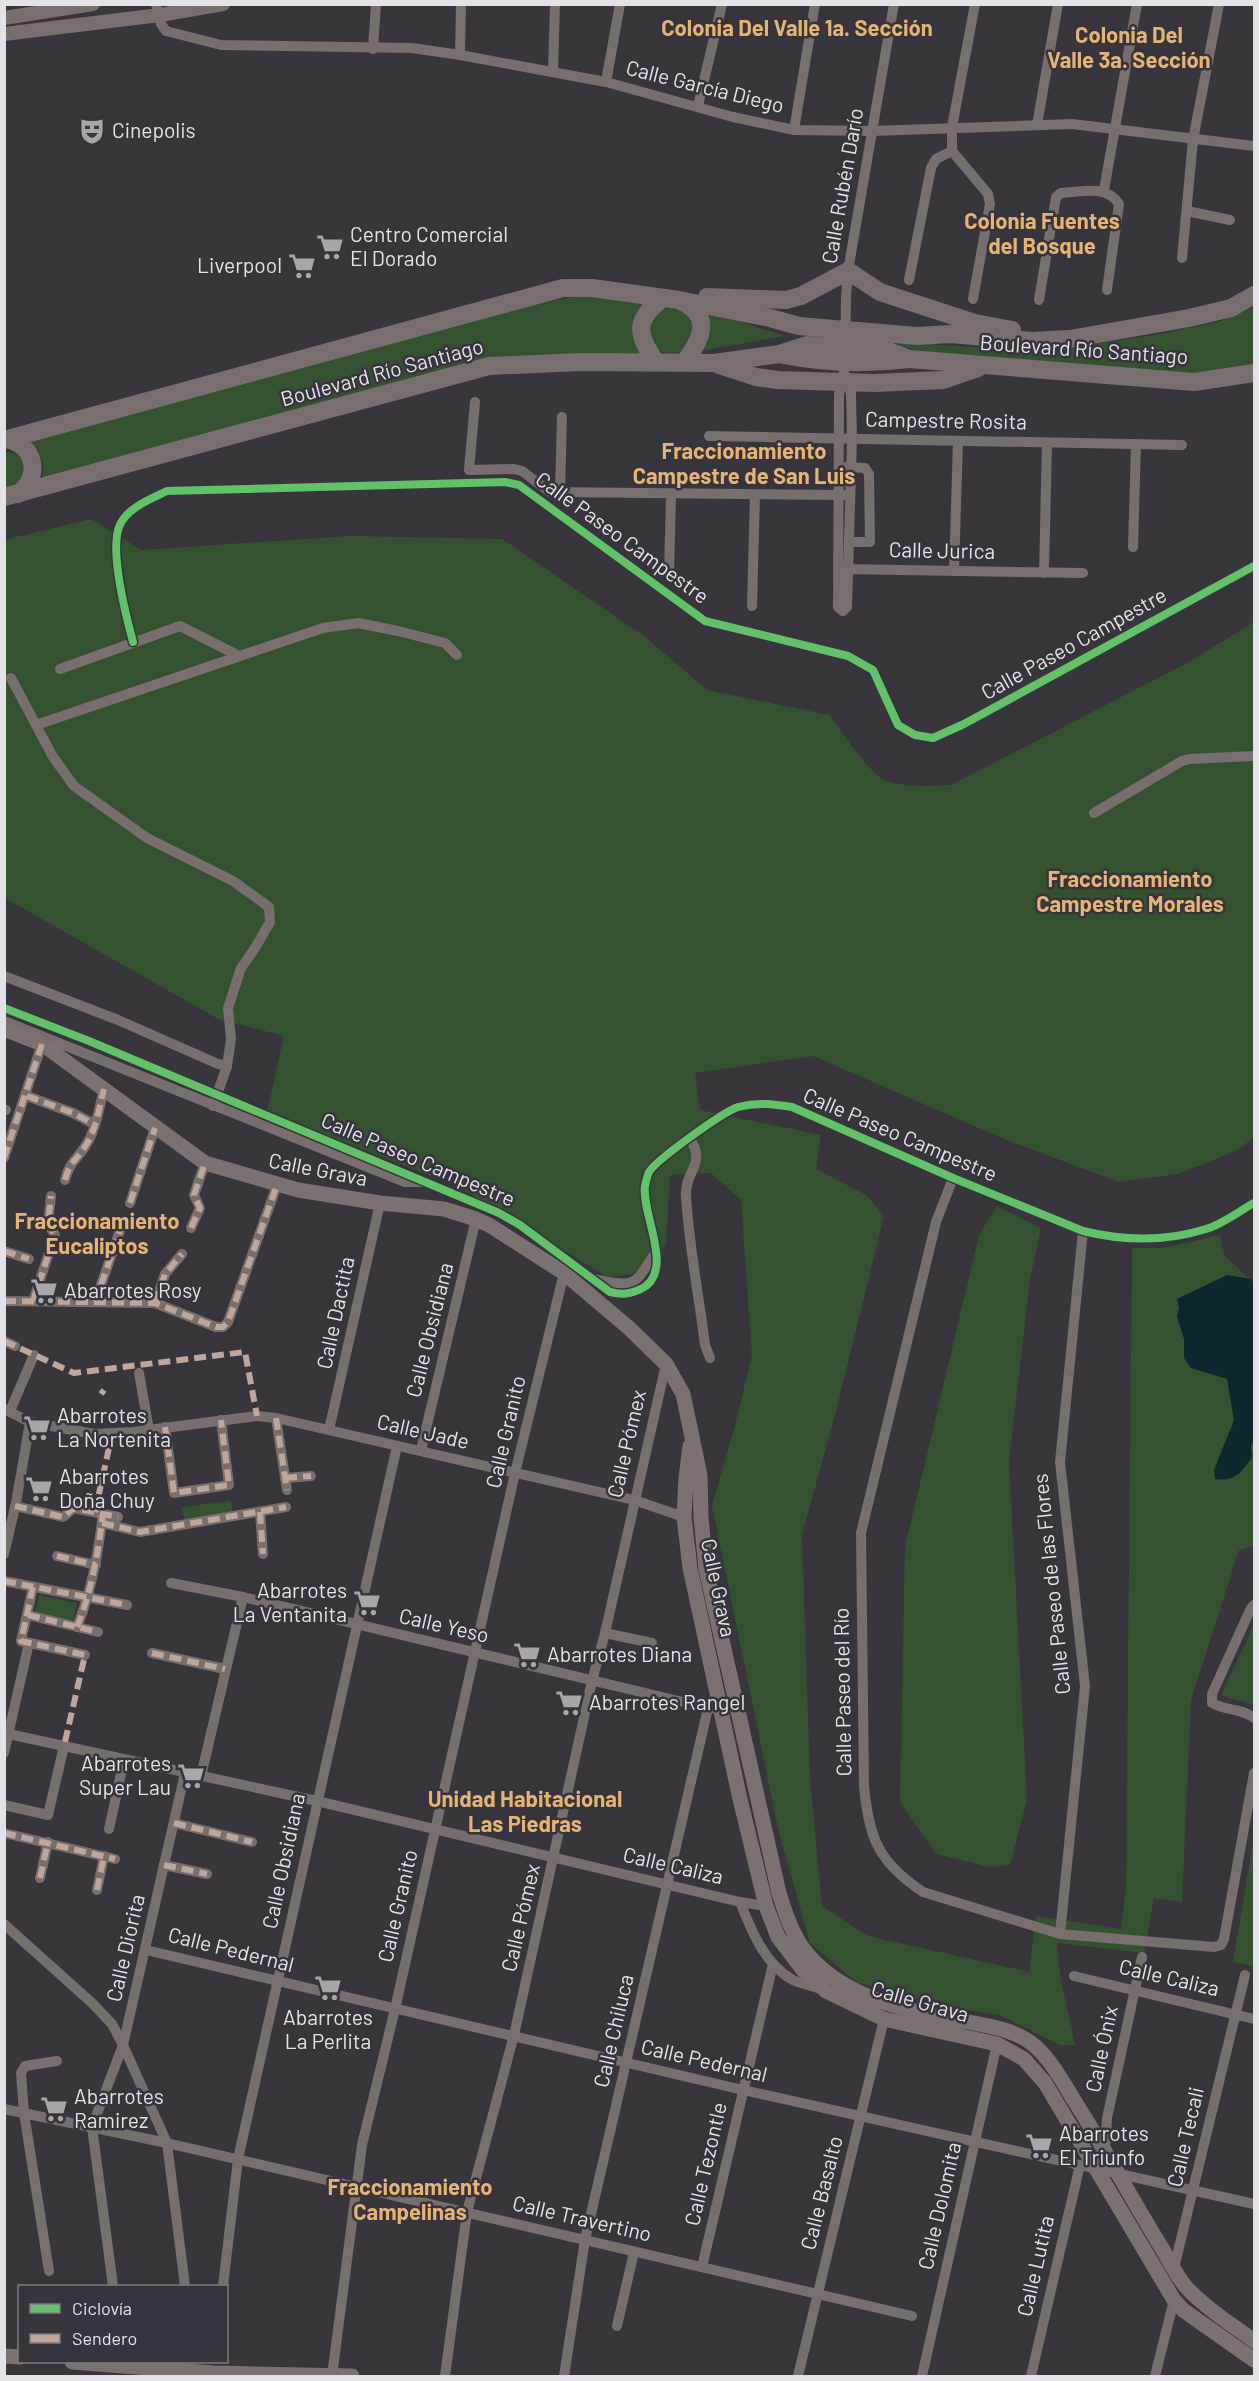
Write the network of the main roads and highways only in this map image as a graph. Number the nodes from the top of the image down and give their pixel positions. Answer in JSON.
{"nodes":[{"id":1,"x":1254,"y":295,"type":"edge"},
{"id":2,"x":671,"y":299,"type":"junction"},
{"id":3,"x":1070,"y":339,"type":"junction"},
{"id":4,"x":656,"y":362,"type":"junction"},
{"id":5,"x":684,"y":362,"type":"junction"},
{"id":6,"x":714,"y":363,"type":"junction"},
{"id":7,"x":985,"y":366,"type":"junction"},
{"id":8,"x":1254,"y":372,"type":"edge"},
{"id":9,"x":6,"y":440,"type":"edge"},
{"id":10,"x":9,"y":495,"type":"edge"},
{"id":11,"x":4,"y":1029,"type":"edge"},
{"id":12,"x":4,"y":1037,"type":"edge"},
{"id":13,"x":43,"y":1046,"type":"junction"},
{"id":14,"x":692,"y":1434,"type":"junction"},
{"id":15,"x":1254,"y":2341,"type":"edge"},
{"id":16,"x":1254,"y":2360,"type":"edge"},
{"id":17,"x":103,"y":2363,"type":"edge"},
{"id":18,"x":213,"y":2370,"type":"edge"},
{"id":19,"x":332,"y":2376,"type":"edge"},
{"id":20,"x":352,"y":2376,"type":"edge"}],
"edges":[{"from":1,"to":3,"type":"main road","name":"Boulevard Río Santiago"},
{"from":2,"to":3,"type":"main road","name":"Boulevard Río Santiago"},
{"from":2,"to":3,"type":"main road"},
{"from":2,"to":4,"type":"main road"},
{"from":2,"to":5,"type":"main road"},
{"from":2,"to":9,"type":"main road","name":"Boulevard Río Santiago"},
{"from":4,"to":5,"type":"main road","name":"Boulevard Río Santiago"},
{"from":4,"to":10,"type":"main road","name":"Boulevard Río Santiago"},
{"from":5,"to":6,"type":"main road","name":"Boulevard Río Santiago"},
{"from":6,"to":7,"type":"main road","name":"Boulevard Río Santiago"},
{"from":6,"to":7,"type":"main road"},
{"from":7,"to":8,"type":"main road","name":"Boulevard Río Santiago"},
{"from":9,"to":10,"type":"main road"},
{"from":11,"to":13,"type":"main road","name":"Calle Grava"},
{"from":12,"to":13,"type":"main road","name":"Calle Grava"},
{"from":13,"to":14,"type":"main road","name":"Calle Grava"},
{"from":14,"to":15,"type":"main road","name":"Calle Grava"},
{"from":14,"to":16,"type":"main road","name":"Calle Grava"},
{"from":17,"to":18,"type":"main road"},
{"from":18,"to":19,"type":"main road"},
{"from":19,"to":20,"type":"main road"}]}
